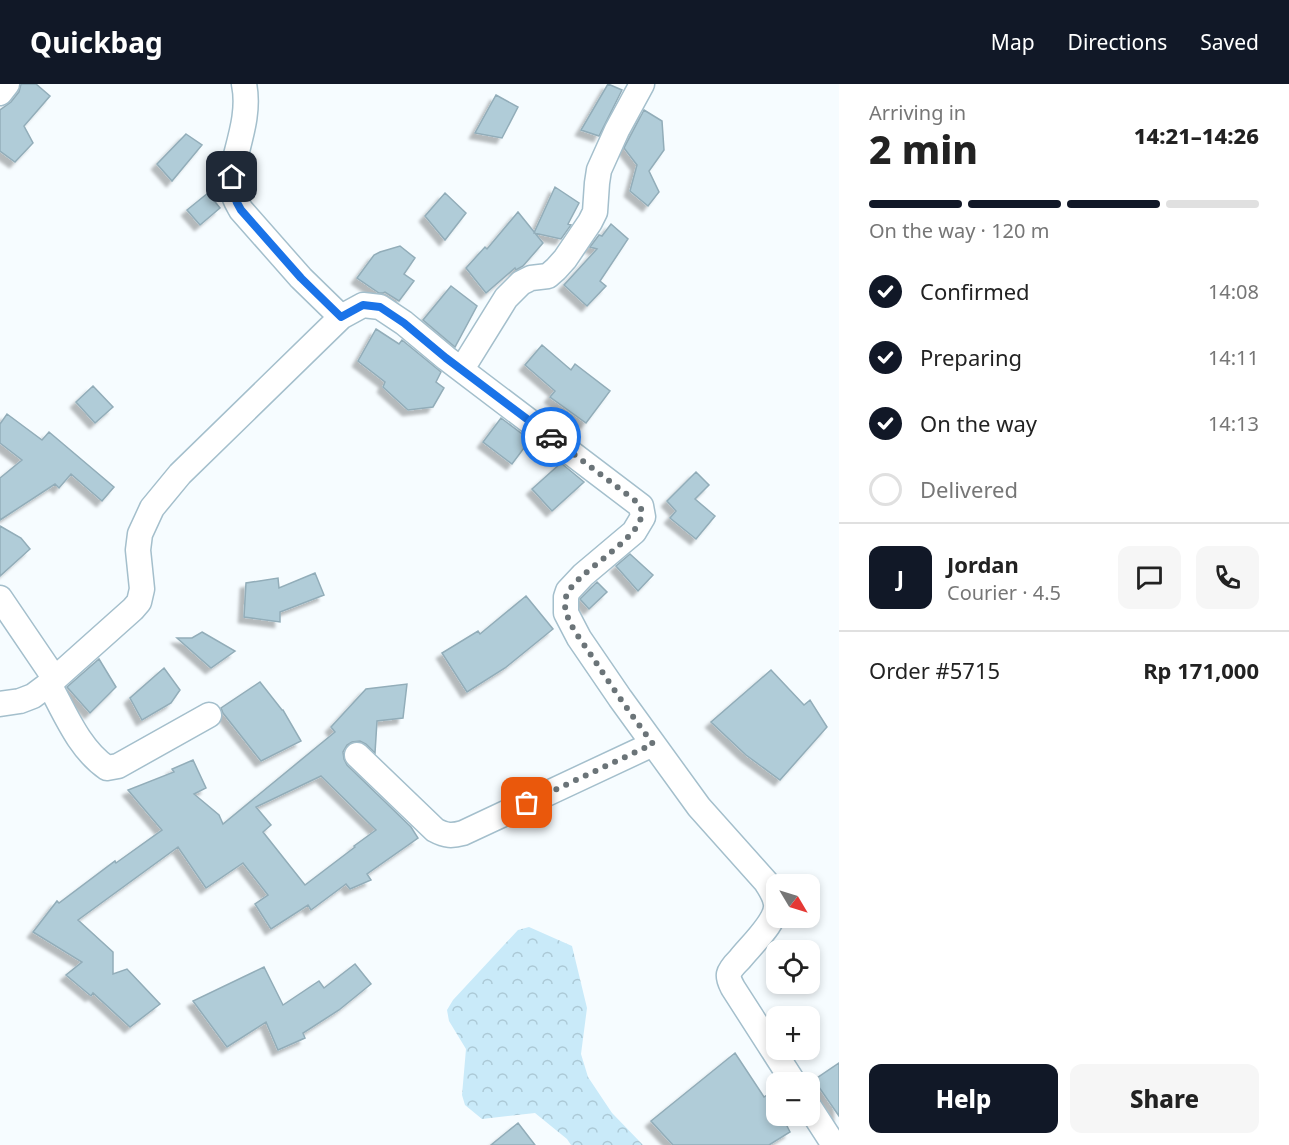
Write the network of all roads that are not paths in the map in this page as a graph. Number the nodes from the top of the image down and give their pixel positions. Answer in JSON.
{"nodes":[{"id":1,"x":7,"y":84,"type":"edge"},
{"id":2,"x":244,"y":84,"type":"edge"},
{"id":3,"x":642,"y":84,"type":"edge"},
{"id":4,"x":0,"y":93,"type":"edge"},
{"id":5,"x":341,"y":317,"type":"junction"},
{"id":6,"x":462,"y":369,"type":"junction"},
{"id":7,"x":0,"y":598,"type":"edge"},
{"id":8,"x":52,"y":682,"type":"junction"},
{"id":9,"x":0,"y":704,"type":"edge"},
{"id":10,"x":209,"y":715,"type":"dead end"},
{"id":11,"x":653,"y":744,"type":"junction"},
{"id":12,"x":357,"y":755,"type":"dead end"},
{"id":13,"x":787,"y":1072,"type":"edge"},
{"id":14,"x":820,"y":1123,"type":"edge"},
{"id":15,"x":834,"y":1145,"type":"edge"}],
"edges":[{"from":1,"to":4,"type":"street"},
{"from":2,"to":5,"type":"street"},
{"from":3,"to":6,"type":"street"},
{"from":5,"to":6,"type":"street"},
{"from":5,"to":8,"type":"street"},
{"from":6,"to":11,"type":"street"},
{"from":7,"to":8,"type":"street"},
{"from":8,"to":9,"type":"street"},
{"from":8,"to":10,"type":"street"},
{"from":11,"to":12,"type":"street"},
{"from":11,"to":13,"type":"street"},
{"from":14,"to":15,"type":"street"}]}
